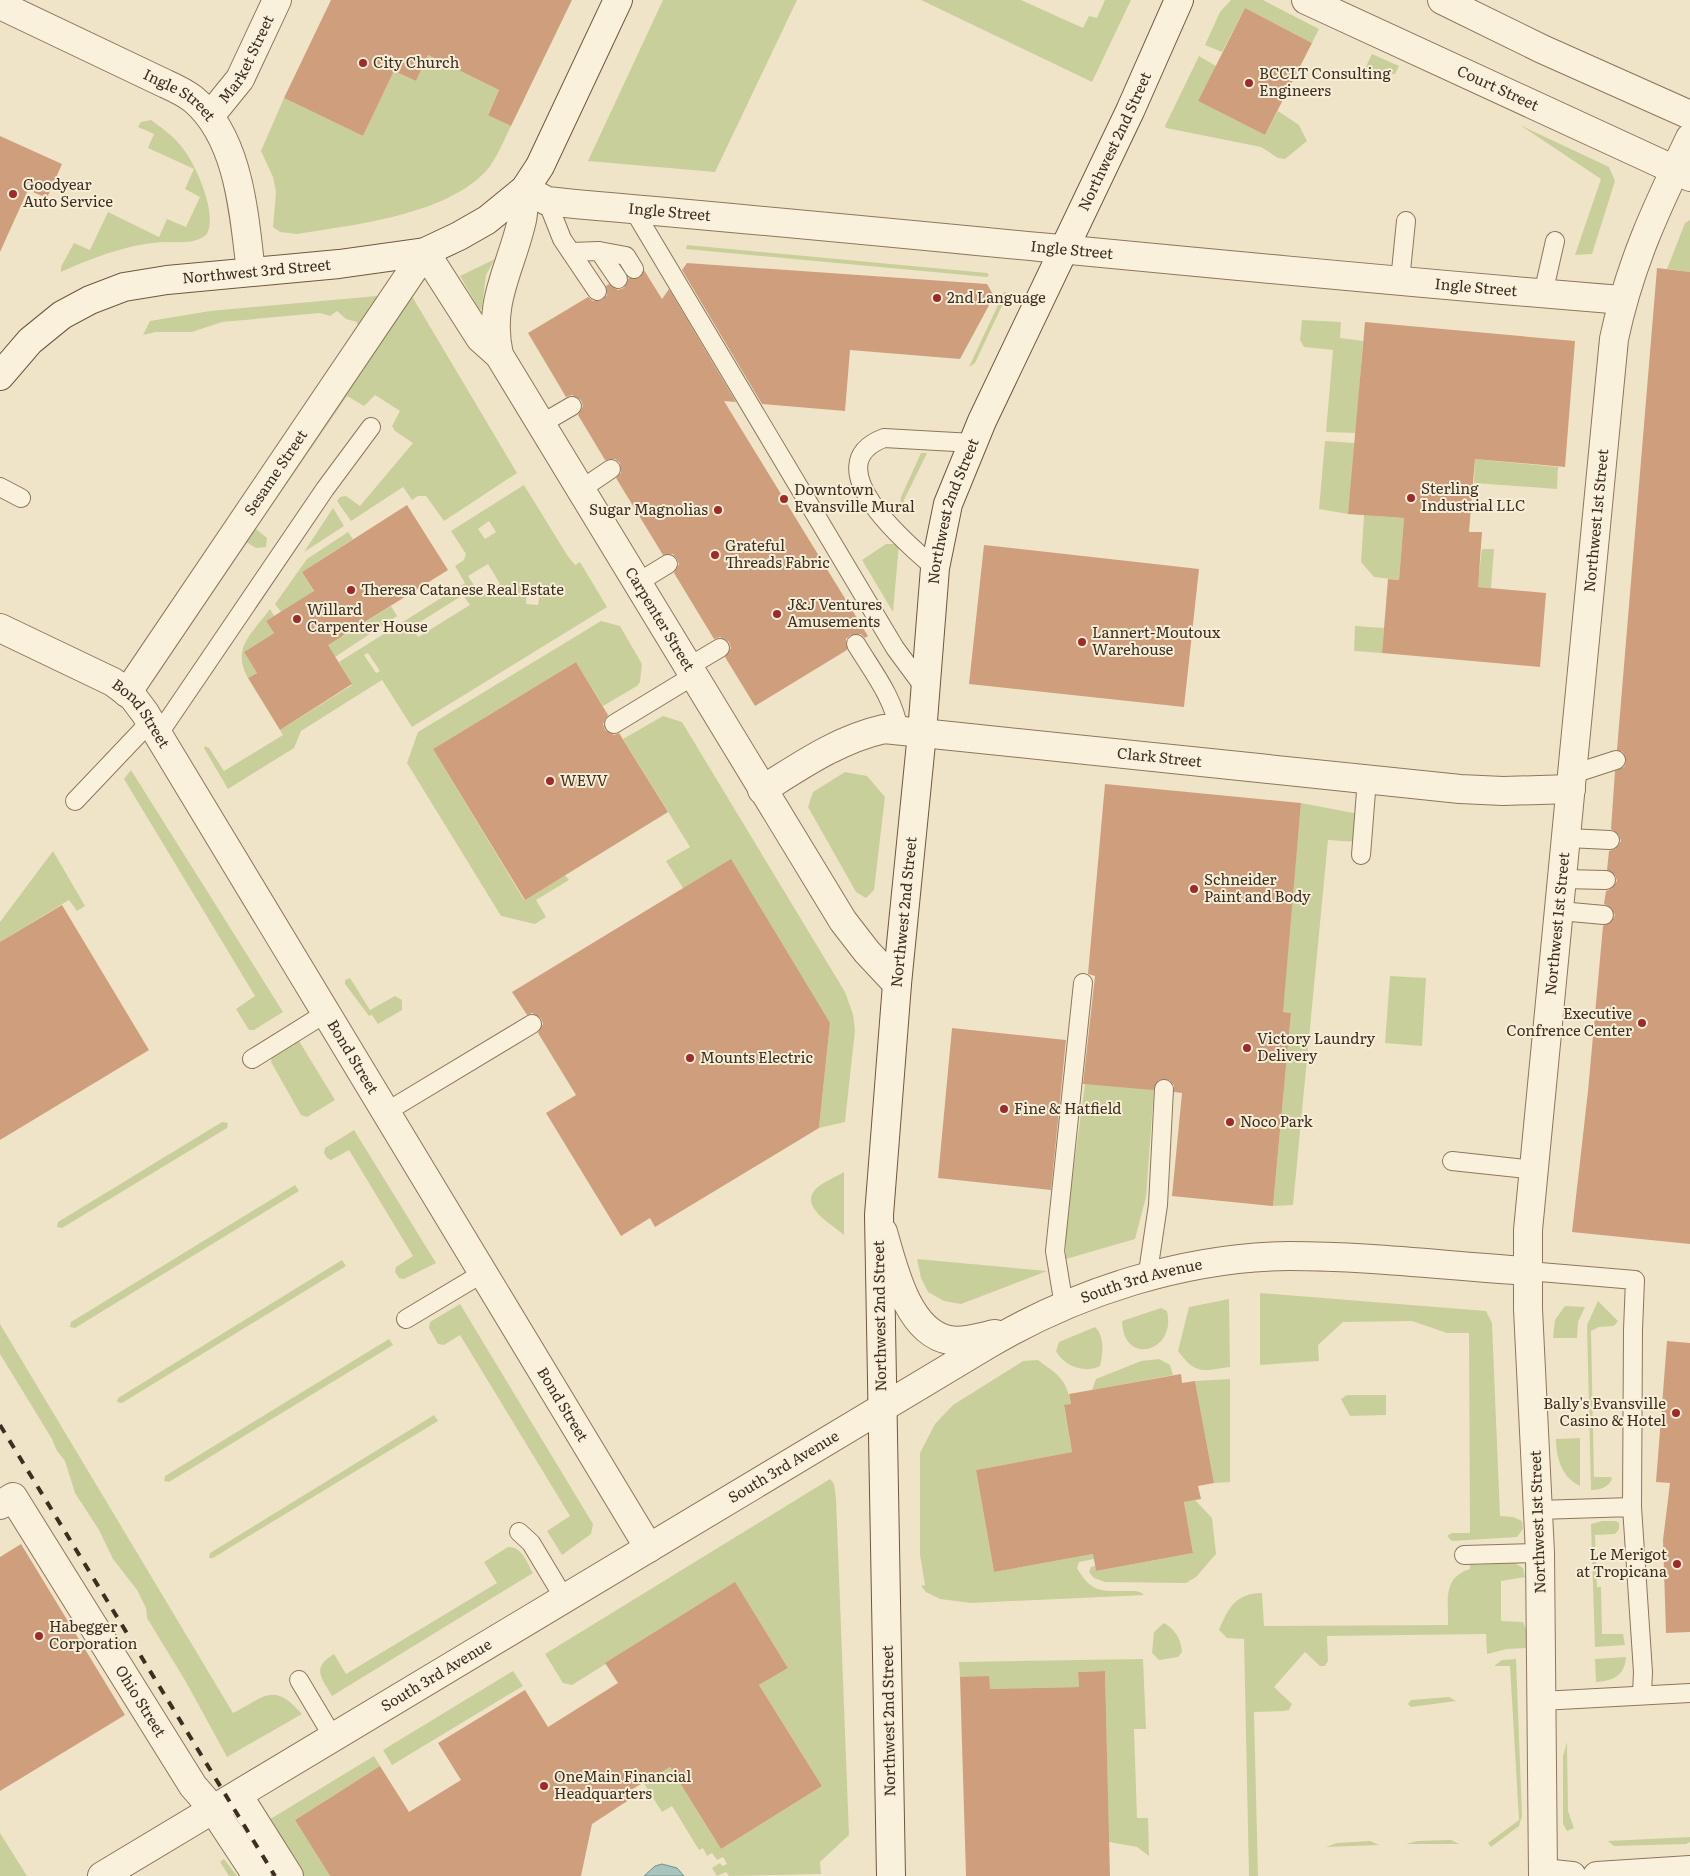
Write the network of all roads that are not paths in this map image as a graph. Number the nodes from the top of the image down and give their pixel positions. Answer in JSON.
{"nodes":[{"id":1,"x":277,"y":0,"type":"edge"},
{"id":2,"x":618,"y":0,"type":"edge"},
{"id":3,"x":1179,"y":0,"type":"edge"},
{"id":4,"x":1306,"y":0,"type":"edge"},
{"id":5,"x":1451,"y":2,"type":"edge"},
{"id":6,"x":0,"y":5,"type":"edge"},
{"id":7,"x":1690,"y":115,"type":"edge"},
{"id":8,"x":210,"y":116,"type":"junction"},
{"id":9,"x":1690,"y":138,"type":"edge"},
{"id":10,"x":1682,"y":174,"type":"edge"},
{"id":11,"x":536,"y":195,"type":"junction"},
{"id":12,"x":633,"y":209,"type":"junction"},
{"id":13,"x":1406,"y":221,"type":"dead end"},
{"id":14,"x":1555,"y":241,"type":"dead end"},
{"id":15,"x":1064,"y":248,"type":"junction"},
{"id":16,"x":599,"y":251,"type":"junction"},
{"id":17,"x":425,"y":252,"type":"junction"},
{"id":18,"x":571,"y":252,"type":"junction"},
{"id":19,"x":634,"y":268,"type":"dead end"},
{"id":20,"x":251,"y":272,"type":"junction"},
{"id":21,"x":618,"y":278,"type":"dead end"},
{"id":22,"x":1400,"y":281,"type":"junction"},
{"id":23,"x":597,"y":291,"type":"dead end"},
{"id":24,"x":1543,"y":294,"type":"junction"},
{"id":25,"x":1622,"y":300,"type":"junction"},
{"id":26,"x":499,"y":355,"type":"junction"},
{"id":27,"x":0,"y":376,"type":"edge"},
{"id":28,"x":572,"y":406,"type":"dead end"},
{"id":29,"x":541,"y":424,"type":"junction"},
{"id":30,"x":370,"y":427,"type":"dead end"},
{"id":31,"x":973,"y":443,"type":"junction"},
{"id":32,"x":611,"y":470,"type":"dead end"},
{"id":33,"x":0,"y":487,"type":"edge"},
{"id":34,"x":580,"y":490,"type":"junction"},
{"id":35,"x":21,"y":498,"type":"dead end"},
{"id":36,"x":668,"y":564,"type":"dead end"},
{"id":37,"x":935,"y":568,"type":"junction"},
{"id":38,"x":637,"y":583,"type":"junction"},
{"id":39,"x":0,"y":628,"type":"edge"},
{"id":40,"x":856,"y":644,"type":"dead end"},
{"id":41,"x":720,"y":648,"type":"dead end"},
{"id":42,"x":690,"y":672,"type":"junction"},
{"id":43,"x":926,"y":690,"type":"junction"},
{"id":44,"x":126,"y":693,"type":"junction"},
{"id":45,"x":614,"y":724,"type":"dead end"},
{"id":46,"x":154,"y":728,"type":"junction"},
{"id":47,"x":911,"y":732,"type":"junction"},
{"id":48,"x":1616,"y":760,"type":"dead end"},
{"id":49,"x":1368,"y":779,"type":"junction"},
{"id":50,"x":1572,"y":781,"type":"junction"},
{"id":51,"x":762,"y":790,"type":"junction"},
{"id":52,"x":75,"y":801,"type":"dead end"},
{"id":53,"x":1567,"y":838,"type":"junction"},
{"id":54,"x":1610,"y":840,"type":"dead end"},
{"id":55,"x":1361,"y":855,"type":"dead end"},
{"id":56,"x":1563,"y":879,"type":"junction"},
{"id":57,"x":1606,"y":880,"type":"dead end"},
{"id":58,"x":1560,"y":911,"type":"junction"},
{"id":59,"x":1604,"y":915,"type":"dead end"},
{"id":60,"x":1083,"y":983,"type":"dead end"},
{"id":61,"x":897,"y":984,"type":"junction"},
{"id":62,"x":326,"y":1013,"type":"junction"},
{"id":63,"x":532,"y":1024,"type":"dead end"},
{"id":64,"x":252,"y":1059,"type":"dead end"},
{"id":65,"x":1164,"y":1089,"type":"dead end"},
{"id":66,"x":386,"y":1112,"type":"junction"},
{"id":67,"x":1452,"y":1162,"type":"dead end"},
{"id":68,"x":1535,"y":1170,"type":"junction"},
{"id":69,"x":878,"y":1215,"type":"junction"},
{"id":70,"x":1528,"y":1271,"type":"junction"},
{"id":71,"x":483,"y":1273,"type":"junction"},
{"id":72,"x":1147,"y":1278,"type":"junction"},
{"id":73,"x":1064,"y":1306,"type":"junction"},
{"id":74,"x":406,"y":1319,"type":"dead end"},
{"id":75,"x":1011,"y":1331,"type":"junction"},
{"id":76,"x":882,"y":1408,"type":"junction"},
{"id":77,"x":7,"y":1501,"type":"edge"},
{"id":78,"x":1632,"y":1507,"type":"junction"},
{"id":79,"x":1538,"y":1510,"type":"junction"},
{"id":80,"x":519,"y":1532,"type":"dead end"},
{"id":81,"x":649,"y":1548,"type":"junction"},
{"id":82,"x":1540,"y":1554,"type":"junction"},
{"id":83,"x":1464,"y":1555,"type":"dead end"},
{"id":84,"x":564,"y":1598,"type":"junction"},
{"id":85,"x":299,"y":1680,"type":"dead end"},
{"id":86,"x":1690,"y":1693,"type":"edge"},
{"id":87,"x":1642,"y":1694,"type":"junction"},
{"id":88,"x":1541,"y":1700,"type":"junction"},
{"id":89,"x":334,"y":1737,"type":"junction"},
{"id":90,"x":238,"y":1795,"type":"junction"},
{"id":91,"x":214,"y":1809,"type":"junction"},
{"id":92,"x":1690,"y":1870,"type":"edge"},
{"id":93,"x":1543,"y":1875,"type":"edge"},
{"id":94,"x":102,"y":1876,"type":"edge"},
{"id":95,"x":257,"y":1876,"type":"edge"},
{"id":96,"x":289,"y":1876,"type":"edge"},
{"id":97,"x":891,"y":1876,"type":"edge"},
{"id":98,"x":1572,"y":1876,"type":"edge"},
{"id":99,"x":1597,"y":1876,"type":"edge"}],
"edges":[{"from":1,"to":8,"type":"street","name":"Market Street"},
{"from":2,"to":11,"type":"street","name":"Northwest 3rd Street"},
{"from":3,"to":15,"type":"street","name":"Northwest 2nd Street"},
{"from":4,"to":10,"type":"street","name":"Court Street"},
{"from":5,"to":7,"type":"street"},
{"from":6,"to":8,"type":"street","name":"Ingle Street"},
{"from":8,"to":20,"type":"street","name":"Ingle Street"},
{"from":9,"to":10,"type":"street","name":"Northwest 1st Street"},
{"from":10,"to":25,"type":"street","name":"Northwest 1st Street"},
{"from":11,"to":12,"type":"street","name":"Ingle Street"},
{"from":11,"to":17,"type":"street","name":"Northwest 3rd Street"},
{"from":11,"to":18,"type":"lane"},
{"from":11,"to":26,"type":"street","name":"Northwest 3rd Street"},
{"from":12,"to":15,"type":"street","name":"Ingle Street"},
{"from":12,"to":43,"type":"lane"},
{"from":13,"to":22,"type":"lane"},
{"from":14,"to":24,"type":"lane"},
{"from":15,"to":22,"type":"street","name":"Ingle Street"},
{"from":15,"to":31,"type":"street","name":"Northwest 2nd Street"},
{"from":16,"to":18,"type":"lane"},
{"from":16,"to":19,"type":"lane"},
{"from":16,"to":21,"type":"lane"},
{"from":17,"to":20,"type":"street","name":"Northwest 3rd Street"},
{"from":17,"to":26,"type":"street","name":"Carpenter Street"},
{"from":17,"to":44,"type":"street","name":"Sesame Street"},
{"from":18,"to":23,"type":"lane"},
{"from":20,"to":27,"type":"street","name":"Northwest 3rd Street"},
{"from":22,"to":24,"type":"street","name":"Ingle Street"},
{"from":24,"to":25,"type":"street","name":"Ingle Street"},
{"from":25,"to":50,"type":"street","name":"Northwest 1st Street"},
{"from":26,"to":29,"type":"street","name":"Carpenter Street"},
{"from":28,"to":29,"type":"lane"},
{"from":29,"to":34,"type":"street","name":"Carpenter Street"},
{"from":30,"to":46,"type":"lane"},
{"from":31,"to":37,"type":"street","name":"Northwest 2nd Street"},
{"from":31,"to":37,"type":"lane"},
{"from":32,"to":34,"type":"lane"},
{"from":33,"to":35,"type":"lane"},
{"from":34,"to":38,"type":"street","name":"Carpenter Street"},
{"from":36,"to":38,"type":"lane"},
{"from":37,"to":43,"type":"street","name":"Northwest 2nd Street"},
{"from":38,"to":42,"type":"street","name":"Carpenter Street"},
{"from":39,"to":44,"type":"street","name":"Bond Street"},
{"from":40,"to":47,"type":"lane"},
{"from":41,"to":42,"type":"lane"},
{"from":42,"to":45,"type":"lane"},
{"from":42,"to":51,"type":"street","name":"Carpenter Street"},
{"from":43,"to":47,"type":"street","name":"Northwest 2nd Street"},
{"from":44,"to":46,"type":"street","name":"Bond Street"},
{"from":46,"to":52,"type":"lane"},
{"from":46,"to":62,"type":"street","name":"Bond Street"},
{"from":47,"to":49,"type":"street","name":"Clark Street"},
{"from":47,"to":51,"type":"street","name":"Clark Street"},
{"from":47,"to":61,"type":"street","name":"Northwest 2nd Street"},
{"from":48,"to":50,"type":"lane"},
{"from":49,"to":50,"type":"street","name":"Clark Street"},
{"from":49,"to":55,"type":"lane"},
{"from":50,"to":53,"type":"street","name":"Northwest 1st Street"},
{"from":51,"to":61,"type":"street","name":"Carpenter Street"},
{"from":53,"to":54,"type":"lane"},
{"from":53,"to":56,"type":"street","name":"Northwest 1st Street"},
{"from":56,"to":57,"type":"lane"},
{"from":56,"to":58,"type":"street","name":"Northwest 1st Street"},
{"from":58,"to":59,"type":"lane"},
{"from":58,"to":68,"type":"street","name":"Northwest 1st Street"},
{"from":60,"to":73,"type":"lane"},
{"from":61,"to":69,"type":"street","name":"Northwest 2nd Street"},
{"from":62,"to":64,"type":"lane"},
{"from":62,"to":66,"type":"street","name":"Bond Street"},
{"from":63,"to":66,"type":"lane"},
{"from":65,"to":72,"type":"lane"},
{"from":66,"to":71,"type":"street","name":"Bond Street"},
{"from":67,"to":68,"type":"lane"},
{"from":68,"to":70,"type":"street","name":"Northwest 1st Street"},
{"from":69,"to":75,"type":"street"},
{"from":69,"to":76,"type":"street","name":"Northwest 2nd Street"},
{"from":70,"to":72,"type":"street","name":"South 3rd Avenue"},
{"from":70,"to":78,"type":"lane"},
{"from":70,"to":79,"type":"street","name":"Northwest 1st Street"},
{"from":71,"to":74,"type":"lane"},
{"from":71,"to":81,"type":"street","name":"Bond Street"},
{"from":72,"to":73,"type":"street","name":"South 3rd Avenue"},
{"from":73,"to":75,"type":"street","name":"South 3rd Avenue"},
{"from":75,"to":76,"type":"street","name":"South 3rd Avenue"},
{"from":76,"to":81,"type":"street","name":"South 3rd Avenue"},
{"from":76,"to":97,"type":"street","name":"Northwest 2nd Street"},
{"from":77,"to":91,"type":"street","name":"Ohio Street"},
{"from":78,"to":79,"type":"lane"},
{"from":78,"to":87,"type":"lane"},
{"from":79,"to":82,"type":"street","name":"Northwest 1st Street"},
{"from":80,"to":84,"type":"lane"},
{"from":81,"to":84,"type":"street","name":"South 3rd Avenue"},
{"from":82,"to":83,"type":"lane"},
{"from":82,"to":88,"type":"street","name":"Northwest 1st Street"},
{"from":84,"to":89,"type":"street","name":"South 3rd Avenue"},
{"from":85,"to":89,"type":"lane"},
{"from":86,"to":87,"type":"lane"},
{"from":87,"to":88,"type":"lane"},
{"from":88,"to":93,"type":"street","name":"Northwest 1st Street"},
{"from":89,"to":90,"type":"street","name":"South 3rd Avenue"},
{"from":90,"to":91,"type":"street","name":"South 3rd Avenue"},
{"from":90,"to":96,"type":"street"},
{"from":91,"to":94,"type":"street","name":"South 3rd Avenue"},
{"from":91,"to":95,"type":"street","name":"Ohio Street"},
{"from":92,"to":99,"type":"street"},
{"from":93,"to":98,"type":"street"}]}
